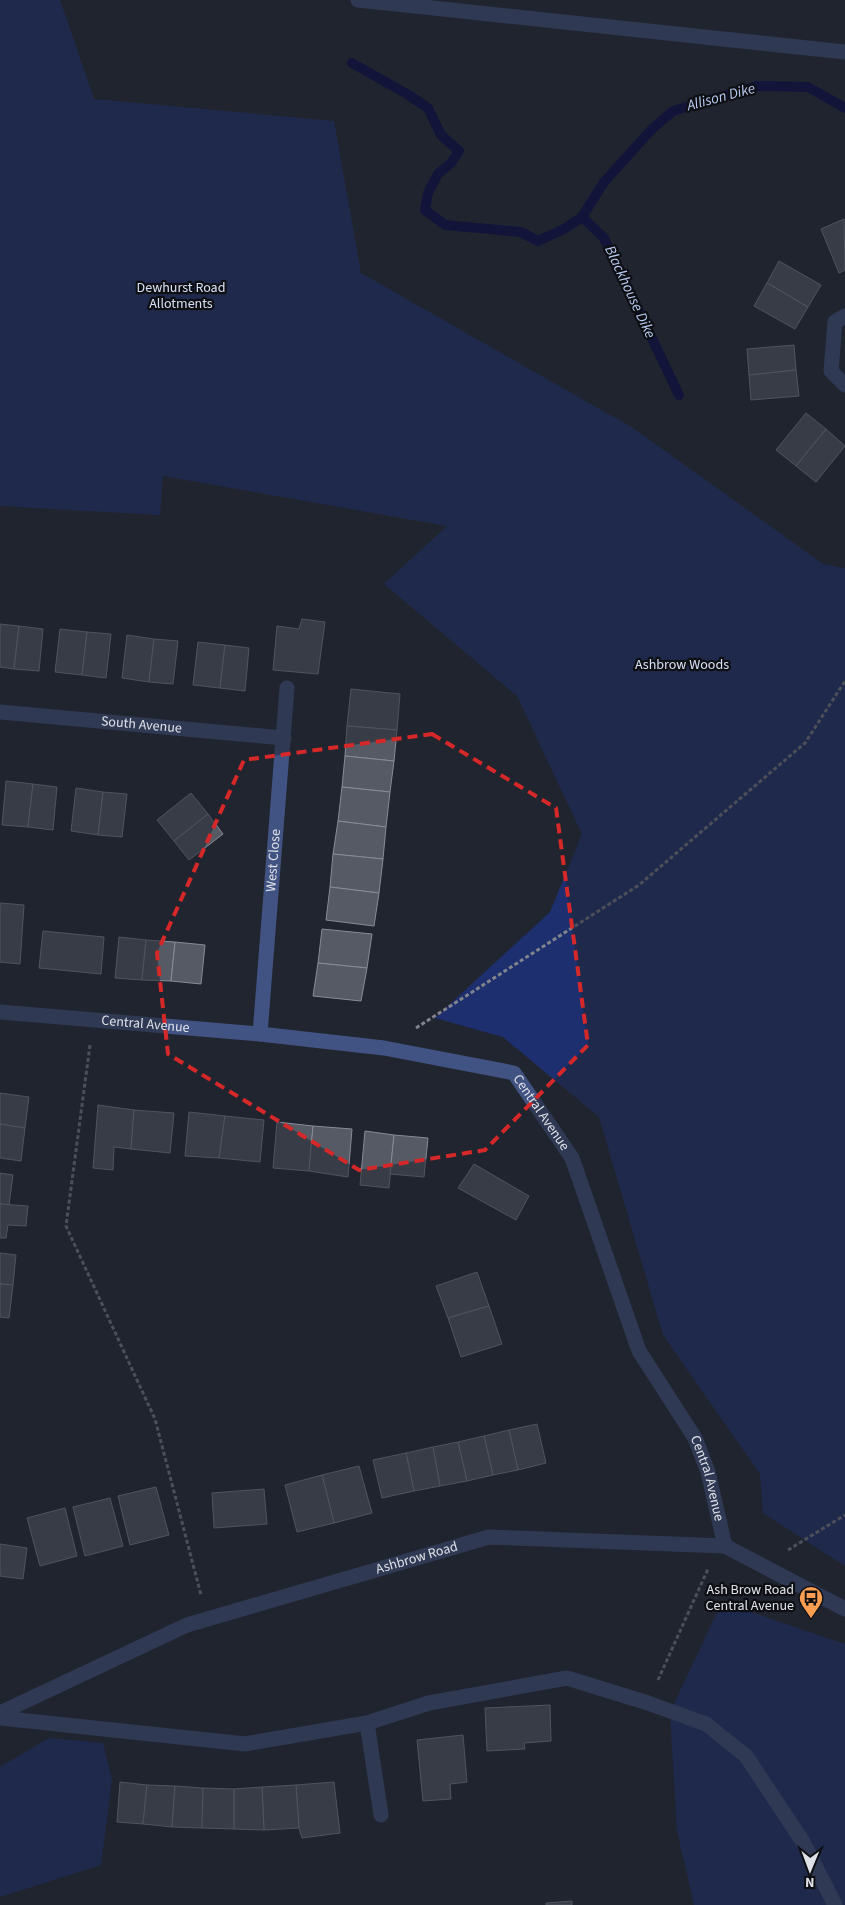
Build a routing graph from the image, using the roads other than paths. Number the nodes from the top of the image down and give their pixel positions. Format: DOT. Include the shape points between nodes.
graph roads {
  1 [pos="358,0"];
  2 [pos="500,7"];
  3 [pos="845,52"];
  4 [pos="845,316"];
  5 [pos="845,385"];
  6 [pos="287,688"];
  7 [pos="0,712"];
  8 [pos="284,738"];
  9 [pos="0,1012"];
  10 [pos="260,1034"];
  11 [pos="722,1546"];
  12 [pos="845,1609"];
  13 [pos="0,1714"];
  14 [pos="0,1718"];
  15 [pos="367,1723"];
  16 [pos="381,1815"];
  17 [pos="835,1905"];
  1 -- 2 [label="street"];
  2 -- 3 [label="street"];
  4 -- 5 [label="street" via="836,322 830,371"];
  6 -- 8 [label="street, West Close"];
  7 -- 8 [label="street, South Avenue"];
  8 -- 10 [label="street, West Close"];
  9 -- 10 [label="street, Central Avenue"];
  10 -- 11 [label="street, Central Avenue" via="384,1048 514,1073 572,1158 639,1351 695,1438 708,1472"];
  11 -- 12 [label="street, Ashbrow Road"];
  11 -- 13 [label="street, Ashbrow Road" via="489,1538 187,1624"];
  14 -- 15 [label="street" via="245,1744"];
  15 -- 16 [label="street"];
  15 -- 17 [label="street" via="429,1703 567,1678 706,1724 746,1756 802,1842"];
}
